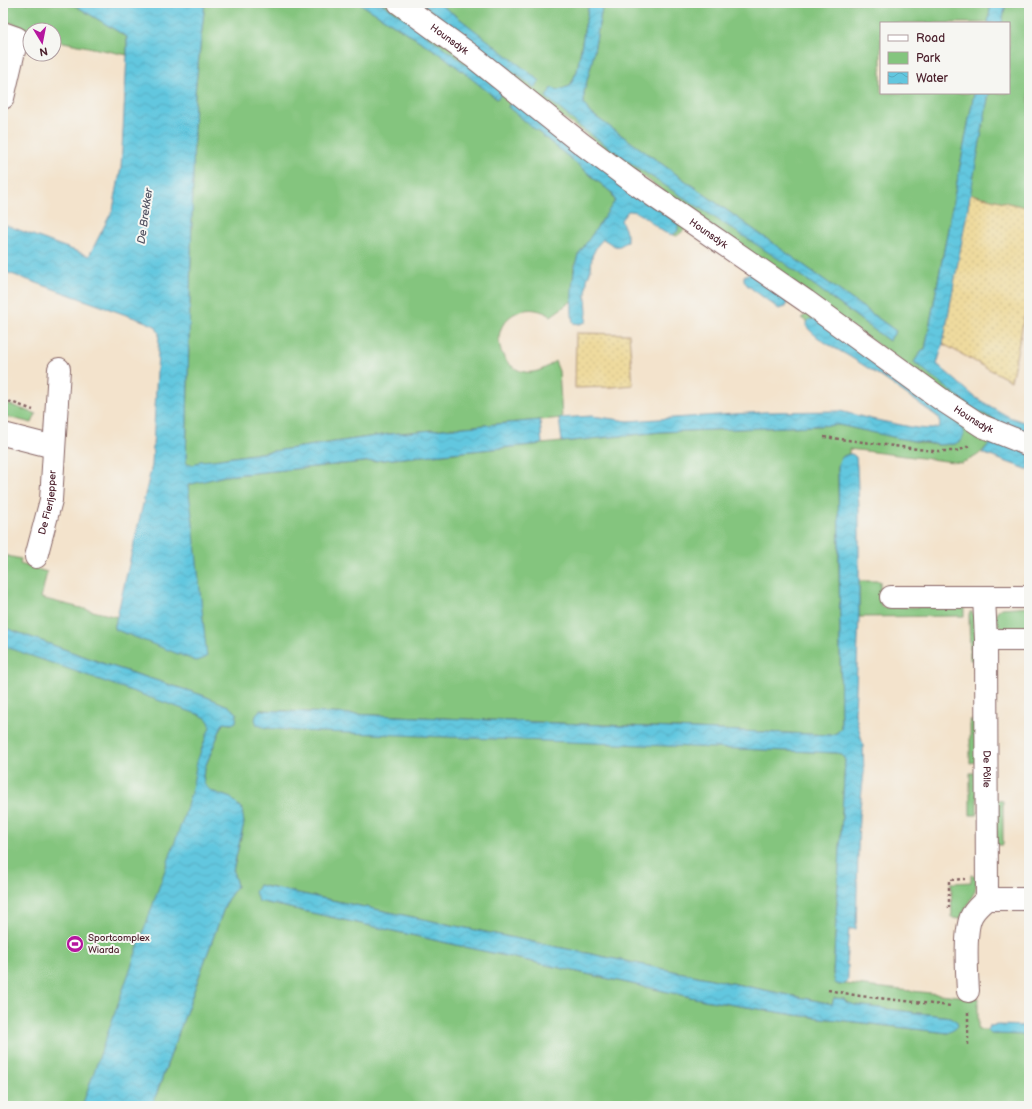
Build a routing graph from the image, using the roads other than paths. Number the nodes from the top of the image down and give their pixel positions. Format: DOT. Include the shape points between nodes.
graph roads {
  1 [pos="399,3"];
  2 [pos="3,33"];
  3 [pos="6,75"];
  4 [pos="3,98"];
  5 [pos="59,370"];
  6 [pos="3,434"];
  7 [pos="1029,445"];
  8 [pos="54,447"];
  9 [pos="36,557"];
  10 [pos="890,597"];
  11 [pos="984,597"];
  12 [pos="1025,597"];
  13 [pos="986,640"];
  14 [pos="1029,640"];
  15 [pos="987,899"];
  16 [pos="1029,899"];
  17 [pos="968,1000"];
  1 -- 7 [label="street, Hounsdyk" via="472,56 629,179 779,282 942,400 982,426"];
  2 -- 3 [label="street" via="17,38"];
  3 -- 4 [label="street"];
  5 -- 8 [label="street, De Fierljepper"];
  6 -- 8 [label="street"];
  8 -- 9 [label="street, De Fierljepper" via="51,500"];
  10 -- 11 [label="street"];
  11 -- 12 [label="street"];
  11 -- 13 [label="street, De Pôlle"];
  13 -- 14 [label="street"];
  13 -- 15 [label="street, De Pôlle"];
  15 -- 16 [label="street"];
  15 -- 17 [label="street" via="972,914 969,923"];
}
